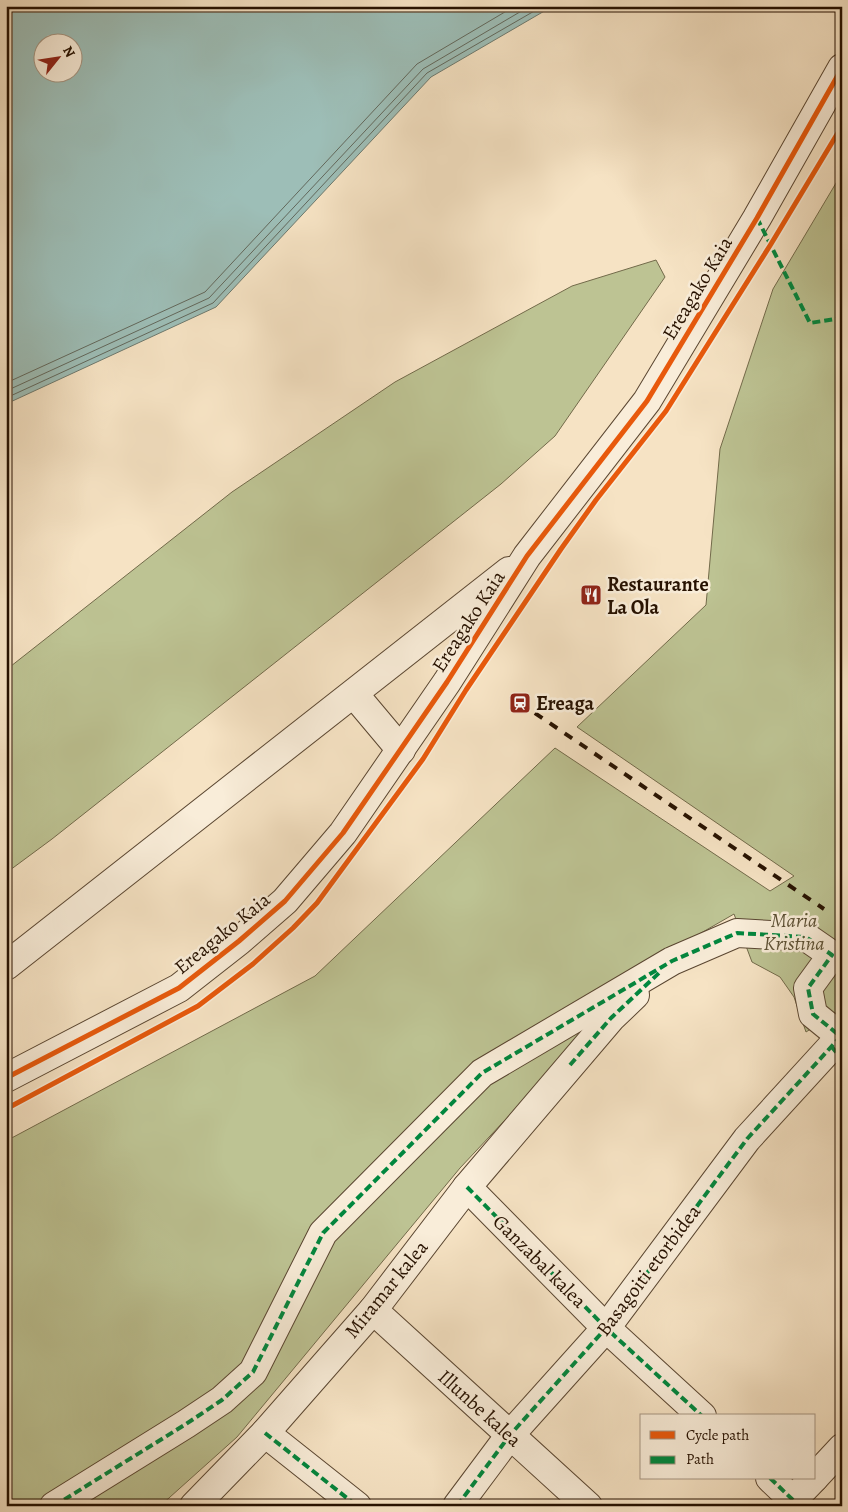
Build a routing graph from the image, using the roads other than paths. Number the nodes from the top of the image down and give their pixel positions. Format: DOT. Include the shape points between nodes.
graph roads {
  1 [pos="842,68"];
  2 [pos="527,556"];
  3 [pos="354,694"];
  4 [pos="401,750"];
  5 [pos="672,961"];
  6 [pos="6,966"];
  7 [pos="839,1044"];
  8 [pos="6,1078"];
  9 [pos="467,1187"];
  10 [pos="373,1310"];
  11 [pos="606,1328"];
  12 [pos="700,1414"];
  13 [pos="265,1433"];
  14 [pos="510,1435"];
  15 [pos="842,1448"];
  16 [pos="816,1476"];
  17 [pos="772,1480"];
  18 [pos="812,1480"];
  19 [pos="790,1503"];
  20 [pos="54,1506"];
  21 [pos="194,1506"];
  22 [pos="357,1506"];
  23 [pos="457,1506"];
  24 [pos="588,1506"];
  1 -- 2 [label="street, Ereagako Kaia" via="647,401"];
  2 -- 3 [label="street, Ereagako Kaia"];
  2 -- 4 [label="street, Ereagako Kaia"];
  3 -- 4 [label="street"];
  3 -- 6 [label="street, Ereagako Kaia"];
  4 -- 8 [label="street, Ereagako Kaia" via="343,833 285,902 239,941 179,988"];
  5 -- 7 [label="street" via="737,933 806,937 832,954 808,988 813,1014"];
  5 -- 9 [label="street, Miramar kalea" via="611,1018"];
  5 -- 20 [label="street" via="482,1073 322,1233 253,1372 215,1405"];
  7 -- 11 [label="street, Basagoiti etorbidea" via="747,1139"];
  9 -- 10 [label="street, Miramar kalea"];
  9 -- 11 [label="street, Ganzabal kalea"];
  10 -- 13 [label="street, Miramar kalea"];
  10 -- 14 [label="street, Illunbe kalea"];
  11 -- 12 [label="street, Ganzabal kalea"];
  11 -- 14 [label="street, Basagoiti etorbidea"];
  13 -- 21 [label="street, Miramar kalea"];
  13 -- 22 [label="street"];
  14 -- 23 [label="street, Basagoiti etorbidea"];
  14 -- 24 [label="street, Illunbe kalea"];
  15 -- 16 [label="street"];
  17 -- 19 [label="street"];
  18 -- 19 [label="street"];
}
